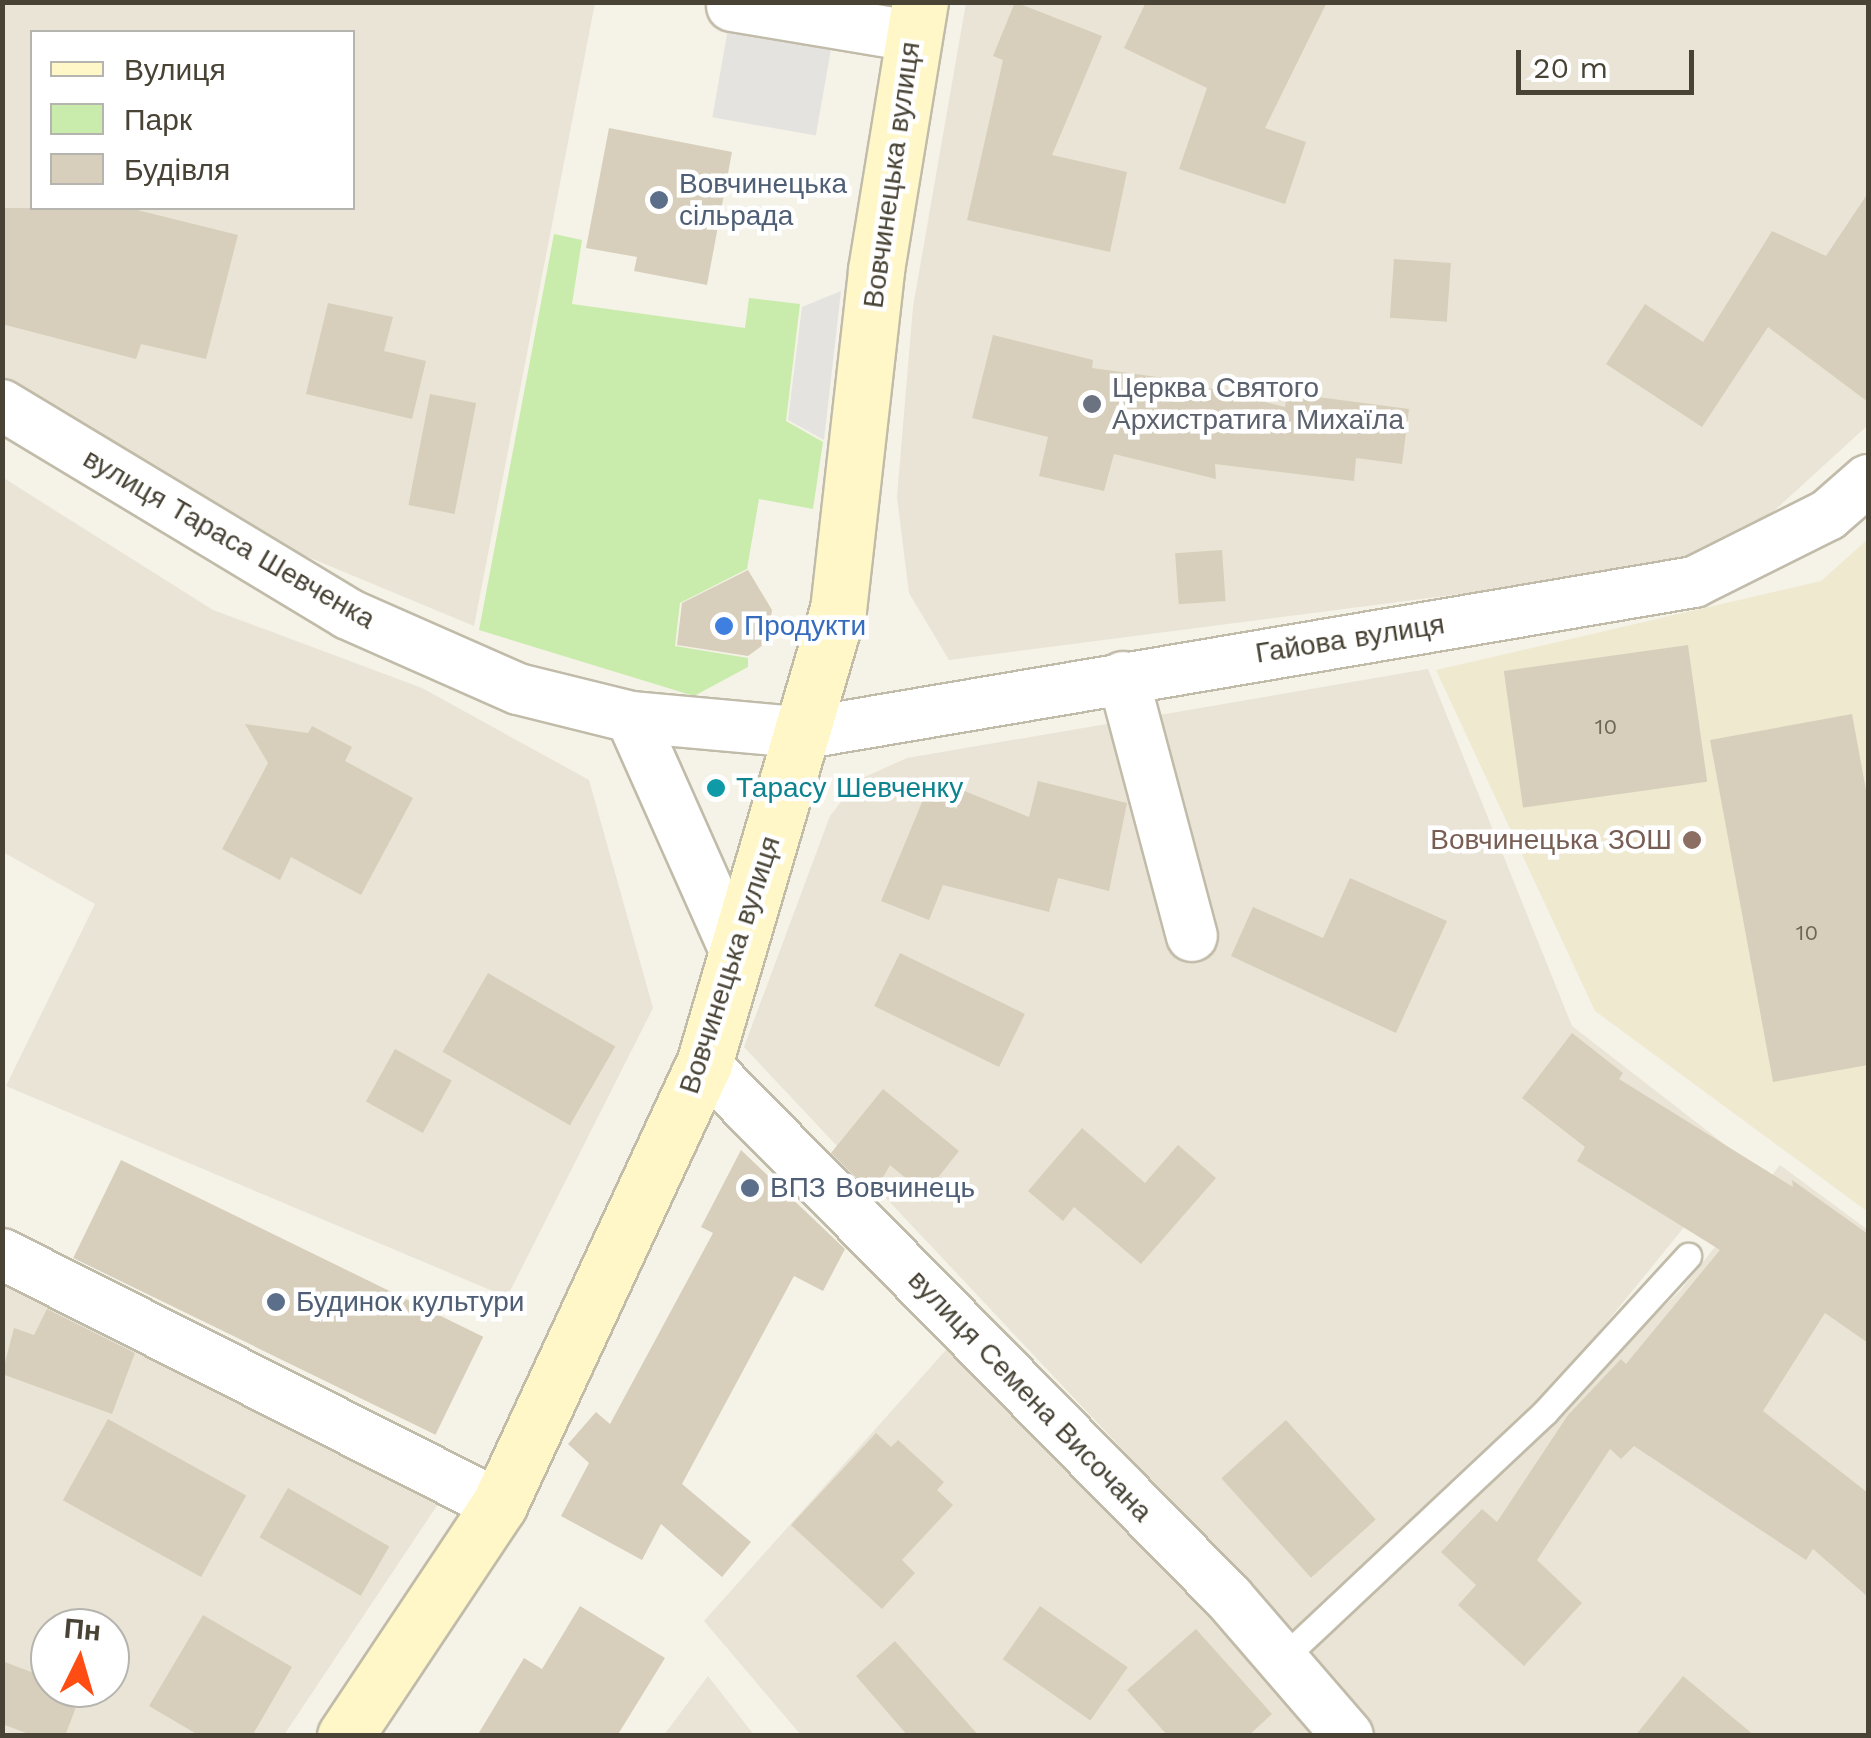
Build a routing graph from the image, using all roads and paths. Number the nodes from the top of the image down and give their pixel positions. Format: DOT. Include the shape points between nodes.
graph roads {
  1 [pos="732,6"];
  2 [pos="916,19"];
  3 [pos="2,405"];
  4 [pos="1868,480"];
  5 [pos="1124,677"];
  6 [pos="631,717"];
  7 [pos="806,733"];
  8 [pos="1192,936"];
  9 [pos="734,948"];
  10 [pos="704,1064"];
  11 [pos="2,1254"];
  12 [pos="1688,1256"];
  13 [pos="498,1504"];
  14 [pos="1282,1659"];
  15 [pos="346,1736"];
  16 [pos="1348,1736"];
  1 -- 2 [label="street"];
  2 -- 7 [label="street, Вовчинецька вулиця" via="876,270 838,610"];
  3 -- 6 [label="street, вулиця Тараса Шевченка" via="348,614 518,689"];
  4 -- 5 [label="street, Гайова вулиця" via="1828,515 1694,582"];
  5 -- 7 [label="street, Гайова вулиця"];
  5 -- 8 [label="street"];
  6 -- 7 [label="street, вулиця Тараса Шевченка"];
  6 -- 9 [label="street"];
  7 -- 9 [label="street, Вовчинецька вулиця"];
  9 -- 10 [label="street, Вовчинецька вулиця"];
  10 -- 13 [label="street, Вовчинецька вулиця"];
  10 -- 14 [label="street, вулиця Семена Височана"];
  11 -- 13 [label="street"];
  12 -- 14 [label="lane" via="1545,1412"];
  13 -- 15 [label="street, Вовчинецька вулиця"];
  14 -- 16 [label="street, вулиця Семена Височана"];
}
